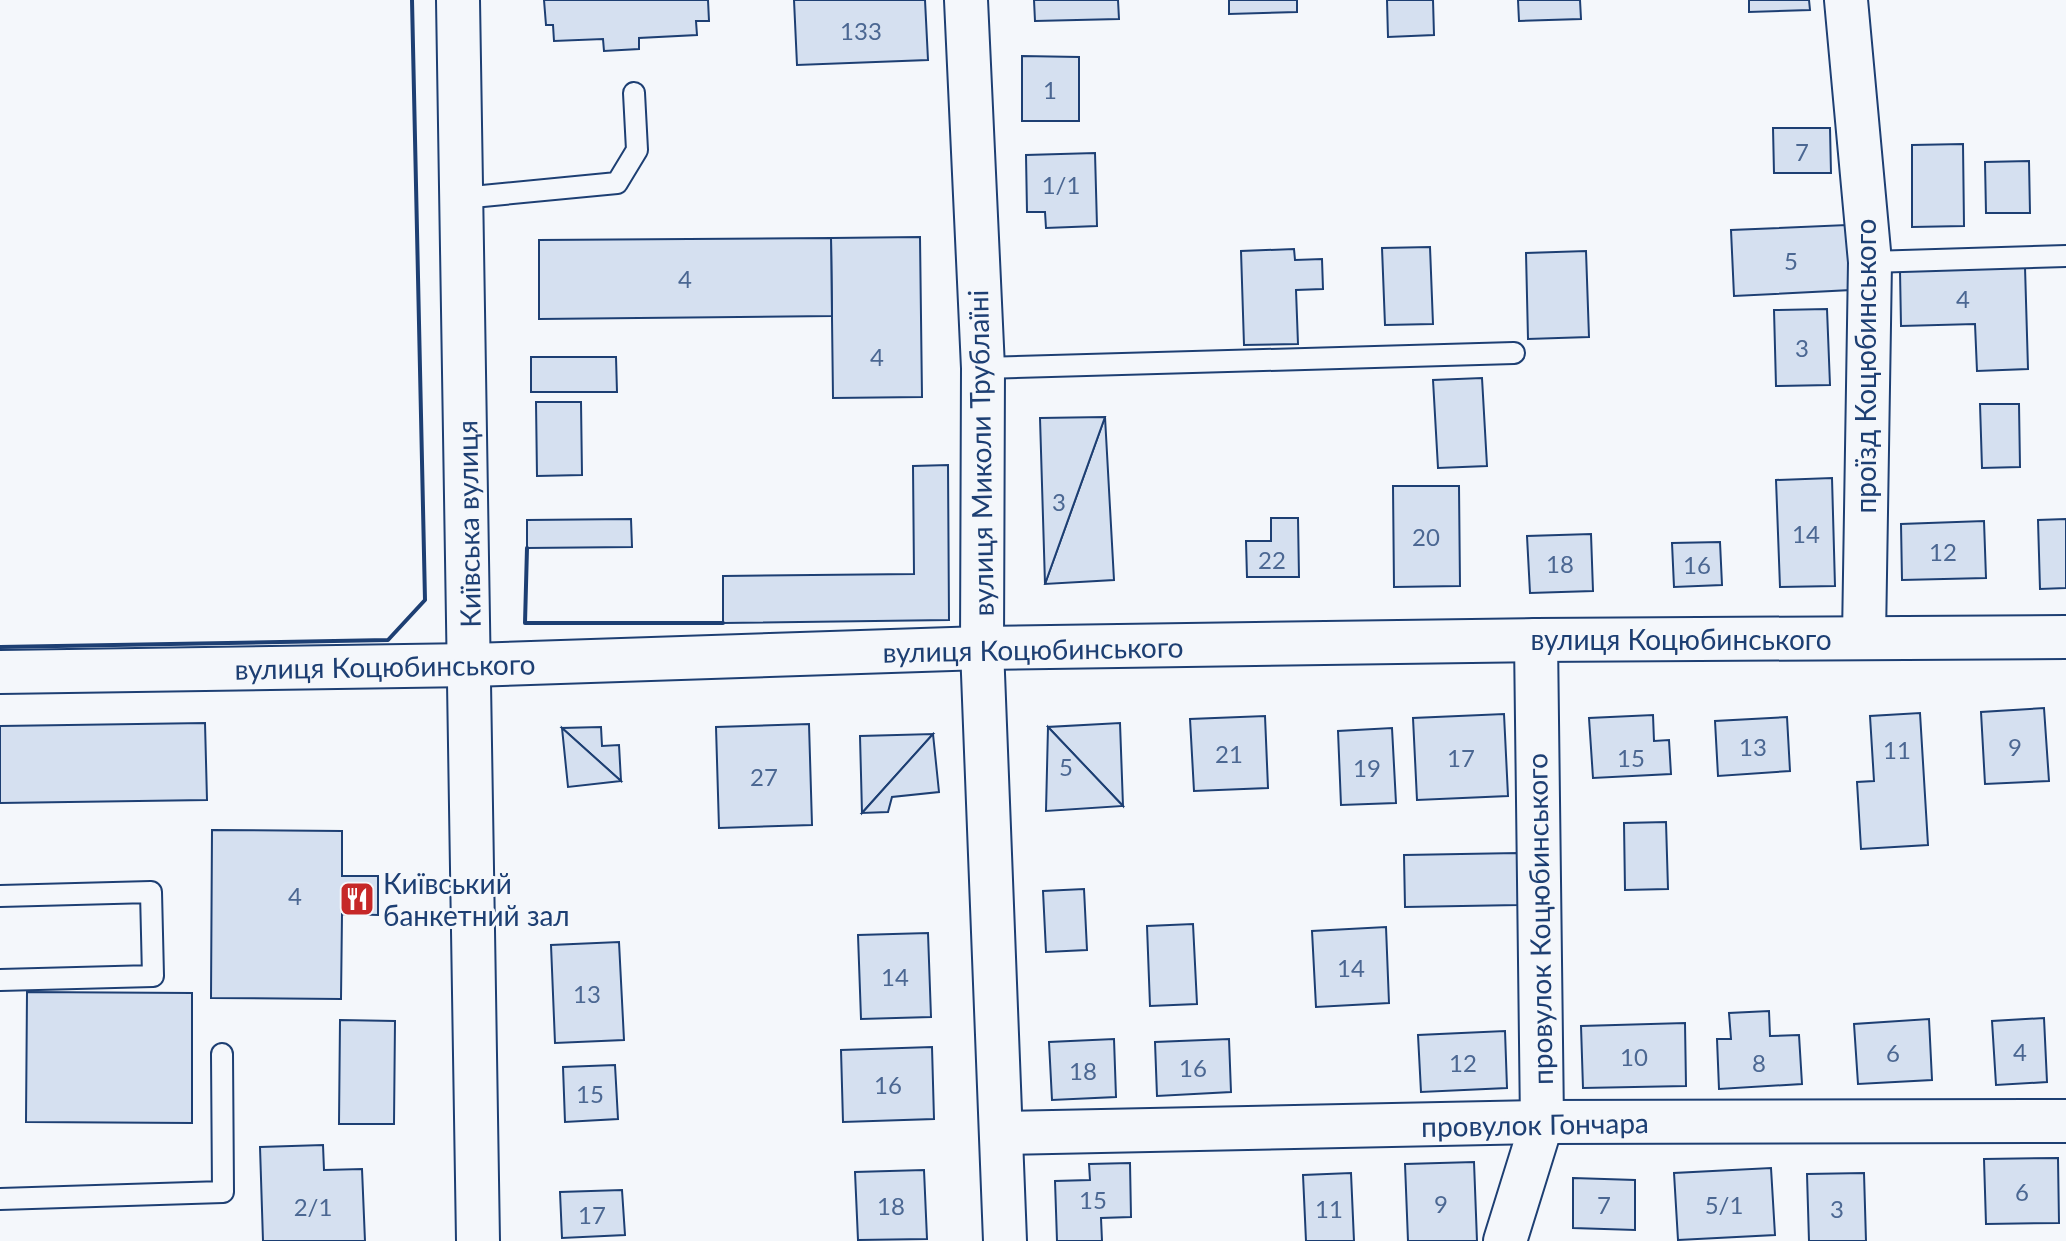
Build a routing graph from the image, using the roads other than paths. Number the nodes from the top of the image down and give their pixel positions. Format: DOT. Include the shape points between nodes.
graph roads {
  1 [pos="458,0"];
  2 [pos="966,0"];
  3 [pos="1846,0"];
  4 [pos="634,93"];
  5 [pos="462,198"];
  6 [pos="2066,256"];
  7 [pos="1870,262"];
  8 [pos="1514,353"];
  9 [pos="983,368"];
  10 [pos="1864,637"];
  11 [pos="2066,637"];
  12 [pos="1536,640"];
  13 [pos="982,648"];
  14 [pos="471,665"];
  15 [pos="0,672"];
  16 [pos="0,896"];
  17 [pos="0,980"];
  18 [pos="222,1054"];
  19 [pos="2066,1121"];
  20 [pos="1542,1122"];
  21 [pos="1003,1133"];
  22 [pos="0,1199"];
  23 [pos="478,1241"];
  24 [pos="1005,1241"];
  25 [pos="1505,1241"];
  1 -- 5 [label="street, Київська вулиця"];
  2 -- 9 [label="street, вулиця Миколи Трублаїні"];
  3 -- 7 [label="street, проїзд Коцюбинського"];
  4 -- 5 [label="lane" via="637,150 617,183"];
  5 -- 14 [label="street, Київська вулиця"];
  6 -- 7 [label="lane"];
  7 -- 10 [label="street, проїзд Коцюбинського"];
  8 -- 9 [label="lane"];
  9 -- 13 [label="street, вулиця Миколи Трублаїні"];
  10 -- 11 [label="street, вулиця Коцюбинського"];
  10 -- 12 [label="street, вулиця Коцюбинського"];
  12 -- 13 [label="street, вулиця Коцюбинського"];
  12 -- 20 [label="street, провулок Коцюбинського"];
  13 -- 14 [label="street, вулиця Коцюбинського"];
  13 -- 21 [label="street, вулиця Миколи Трублаїні"];
  14 -- 15 [label="street, вулиця Коцюбинського"];
  14 -- 23 [label="street, Київська вулиця"];
  16 -- 17 [label="lane" via="151,892 153,976"];
  18 -- 22 [label="lane" via="223,1192"];
  19 -- 20 [label="street, провулок Гончара"];
  20 -- 21 [label="street, провулок Гончара"];
  20 -- 25 [label="street, провулок Коцюбинського"];
  21 -- 24 [label="street, вулиця Миколи Трублаїні"];
}
